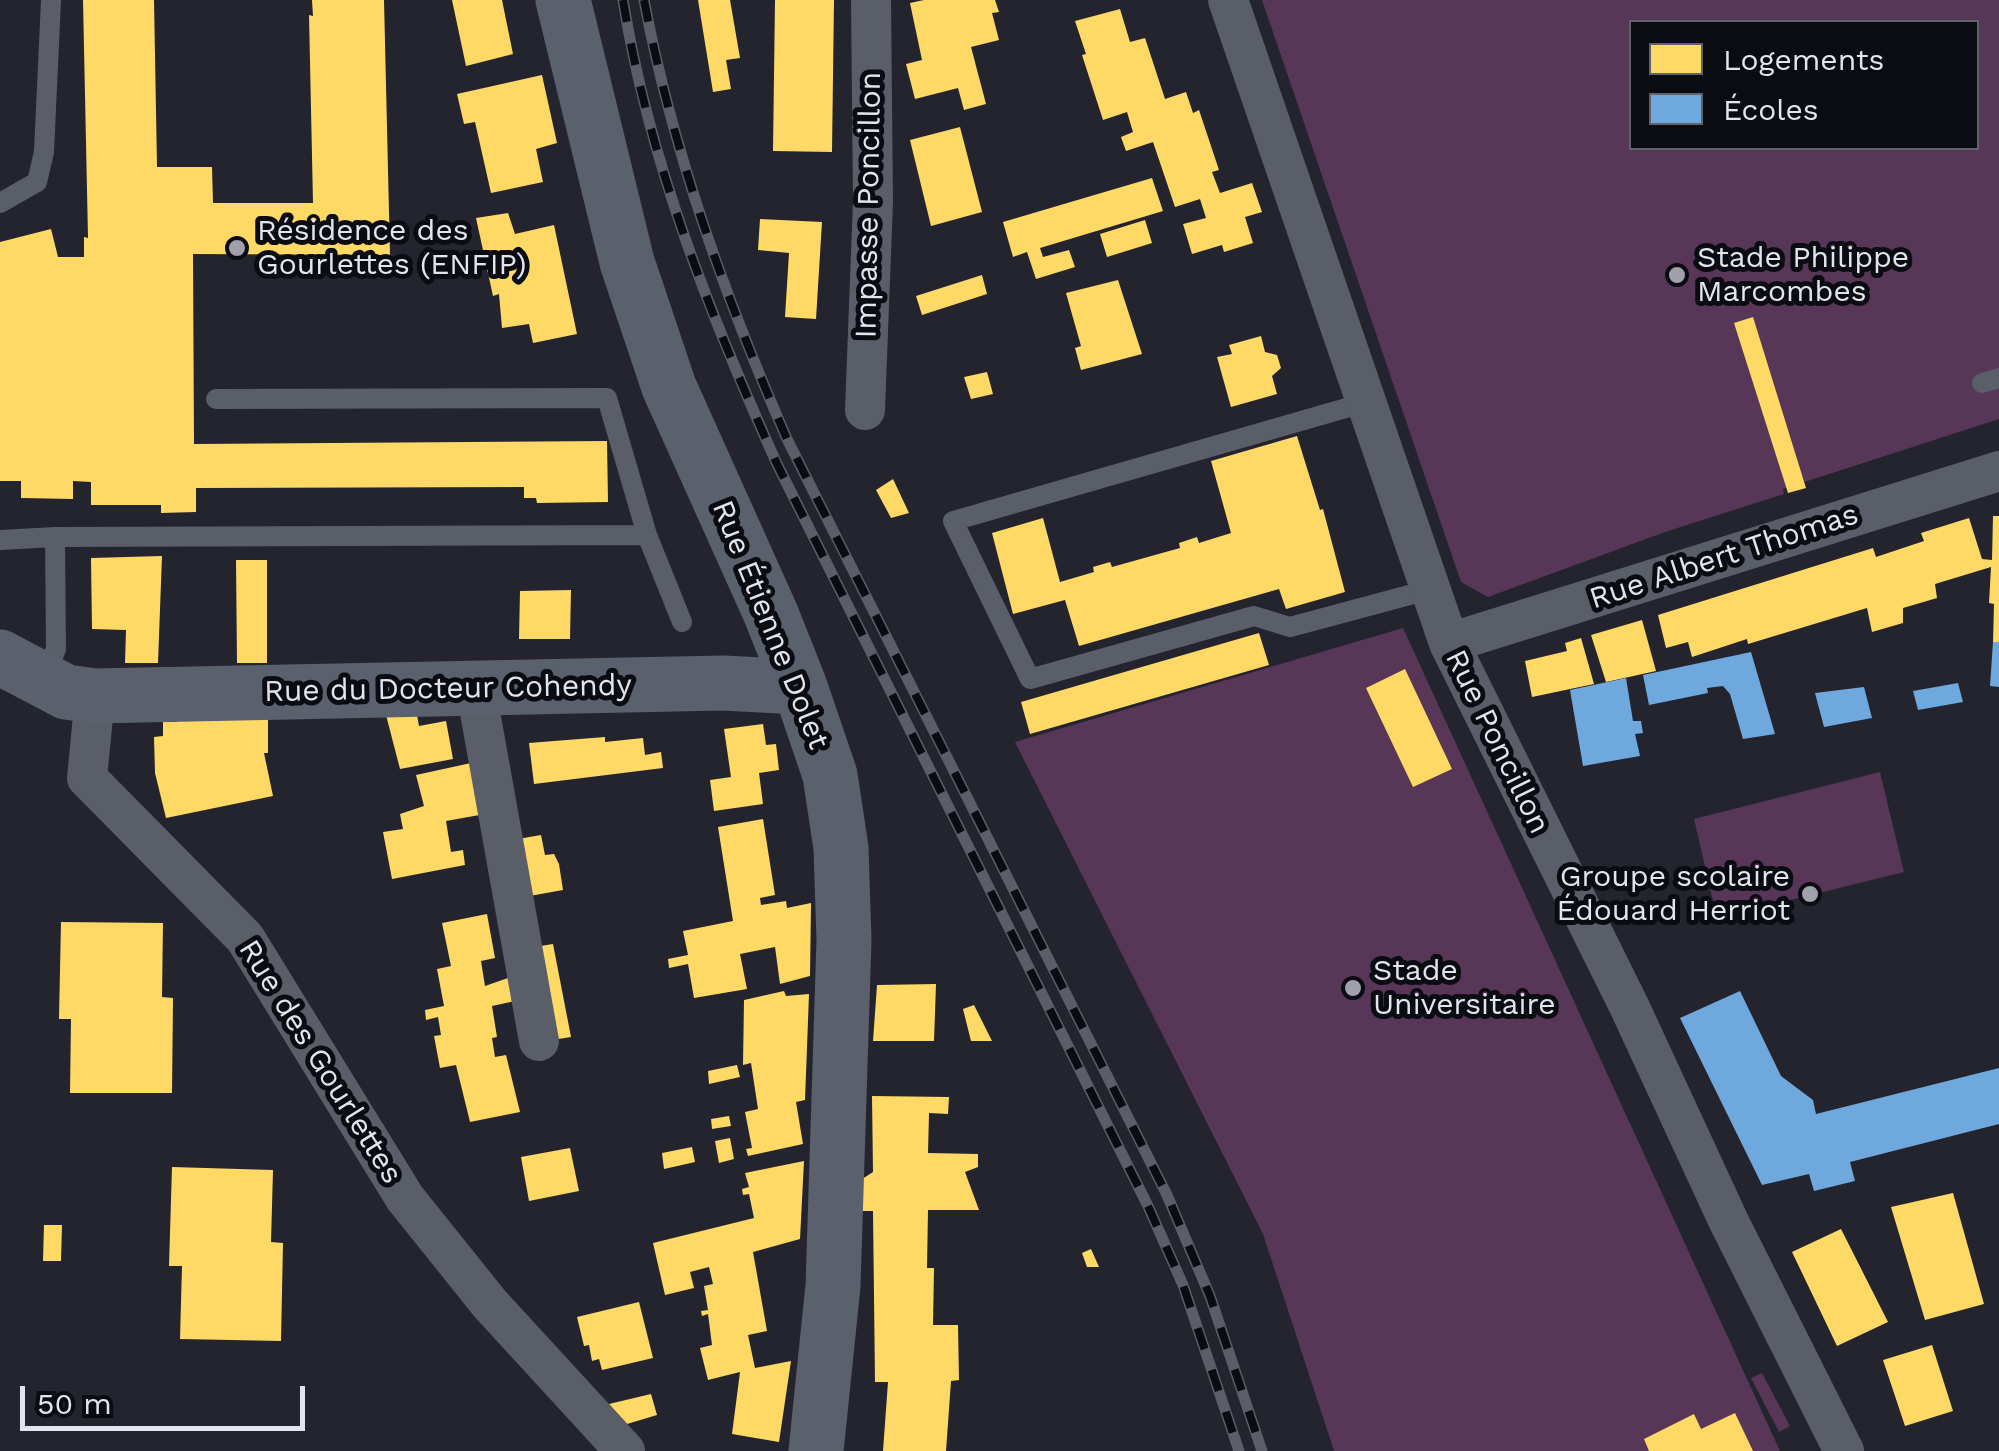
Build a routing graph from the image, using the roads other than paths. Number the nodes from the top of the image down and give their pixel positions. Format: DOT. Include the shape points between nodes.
graph roads {
  1 [pos="51,0"];
  2 [pos="563,0"];
  3 [pos="871,0"];
  4 [pos="1228,0"];
  5 [pos="0,202"];
  6 [pos="216,399"];
  7 [pos="1367,402"];
  8 [pos="865,410"];
  9 [pos="1999,471"];
  10 [pos="647,534"];
  11 [pos="54,537"];
  12 [pos="0,540"];
  13 [pos="1428,590"];
  14 [pos="682,622"];
  15 [pos="1448,644"];
  16 [pos="46,678"];
  17 [pos="800,686"];
  18 [pos="476,690"];
  19 [pos="539,1041"];
  20 [pos="625,1451"];
  21 [pos="816,1451"];
  22 [pos="1844,1451"];
  1 -- 5 [label="lane" via="41,167 37,182"];
  2 -- 17 [label="main road, Rue Étienne Dolet" via="627,262 669,387"];
  3 -- 8 [label="street, Impasse Poncillon"];
  4 -- 7 [label="street, Rue Poncillon"];
  6 -- 10 [label="lane" via="608,398"];
  7 -- 13 [label="street, Rue Poncillon"];
  7 -- 13 [label="lane" via="952,521 1030,678 1254,616 1290,627"];
  9 -- 15 [label="street, Rue Albert Thomas"];
  10 -- 11 [label="lane"];
  10 -- 14 [label="lane"];
  11 -- 12 [label="lane"];
  11 -- 16 [label="lane" via="56,650"];
  13 -- 15 [label="street, Rue Poncillon"];
  15 -- 22 [label="street, Rue Poncillon"];
  16 -- 18 [label="main road, Rue du Docteur Cohendy"];
  16 -- 20 [label="street, Rue des Gourlettes" via="87,778 245,938 405,1198 490,1304"];
  17 -- 18 [label="main road, Rue du Docteur Cohendy"];
  17 -- 21 [label="main road, Rue Étienne Dolet" via="830,775 844,940 833,1286"];
  18 -- 19 [label="street"];
}
